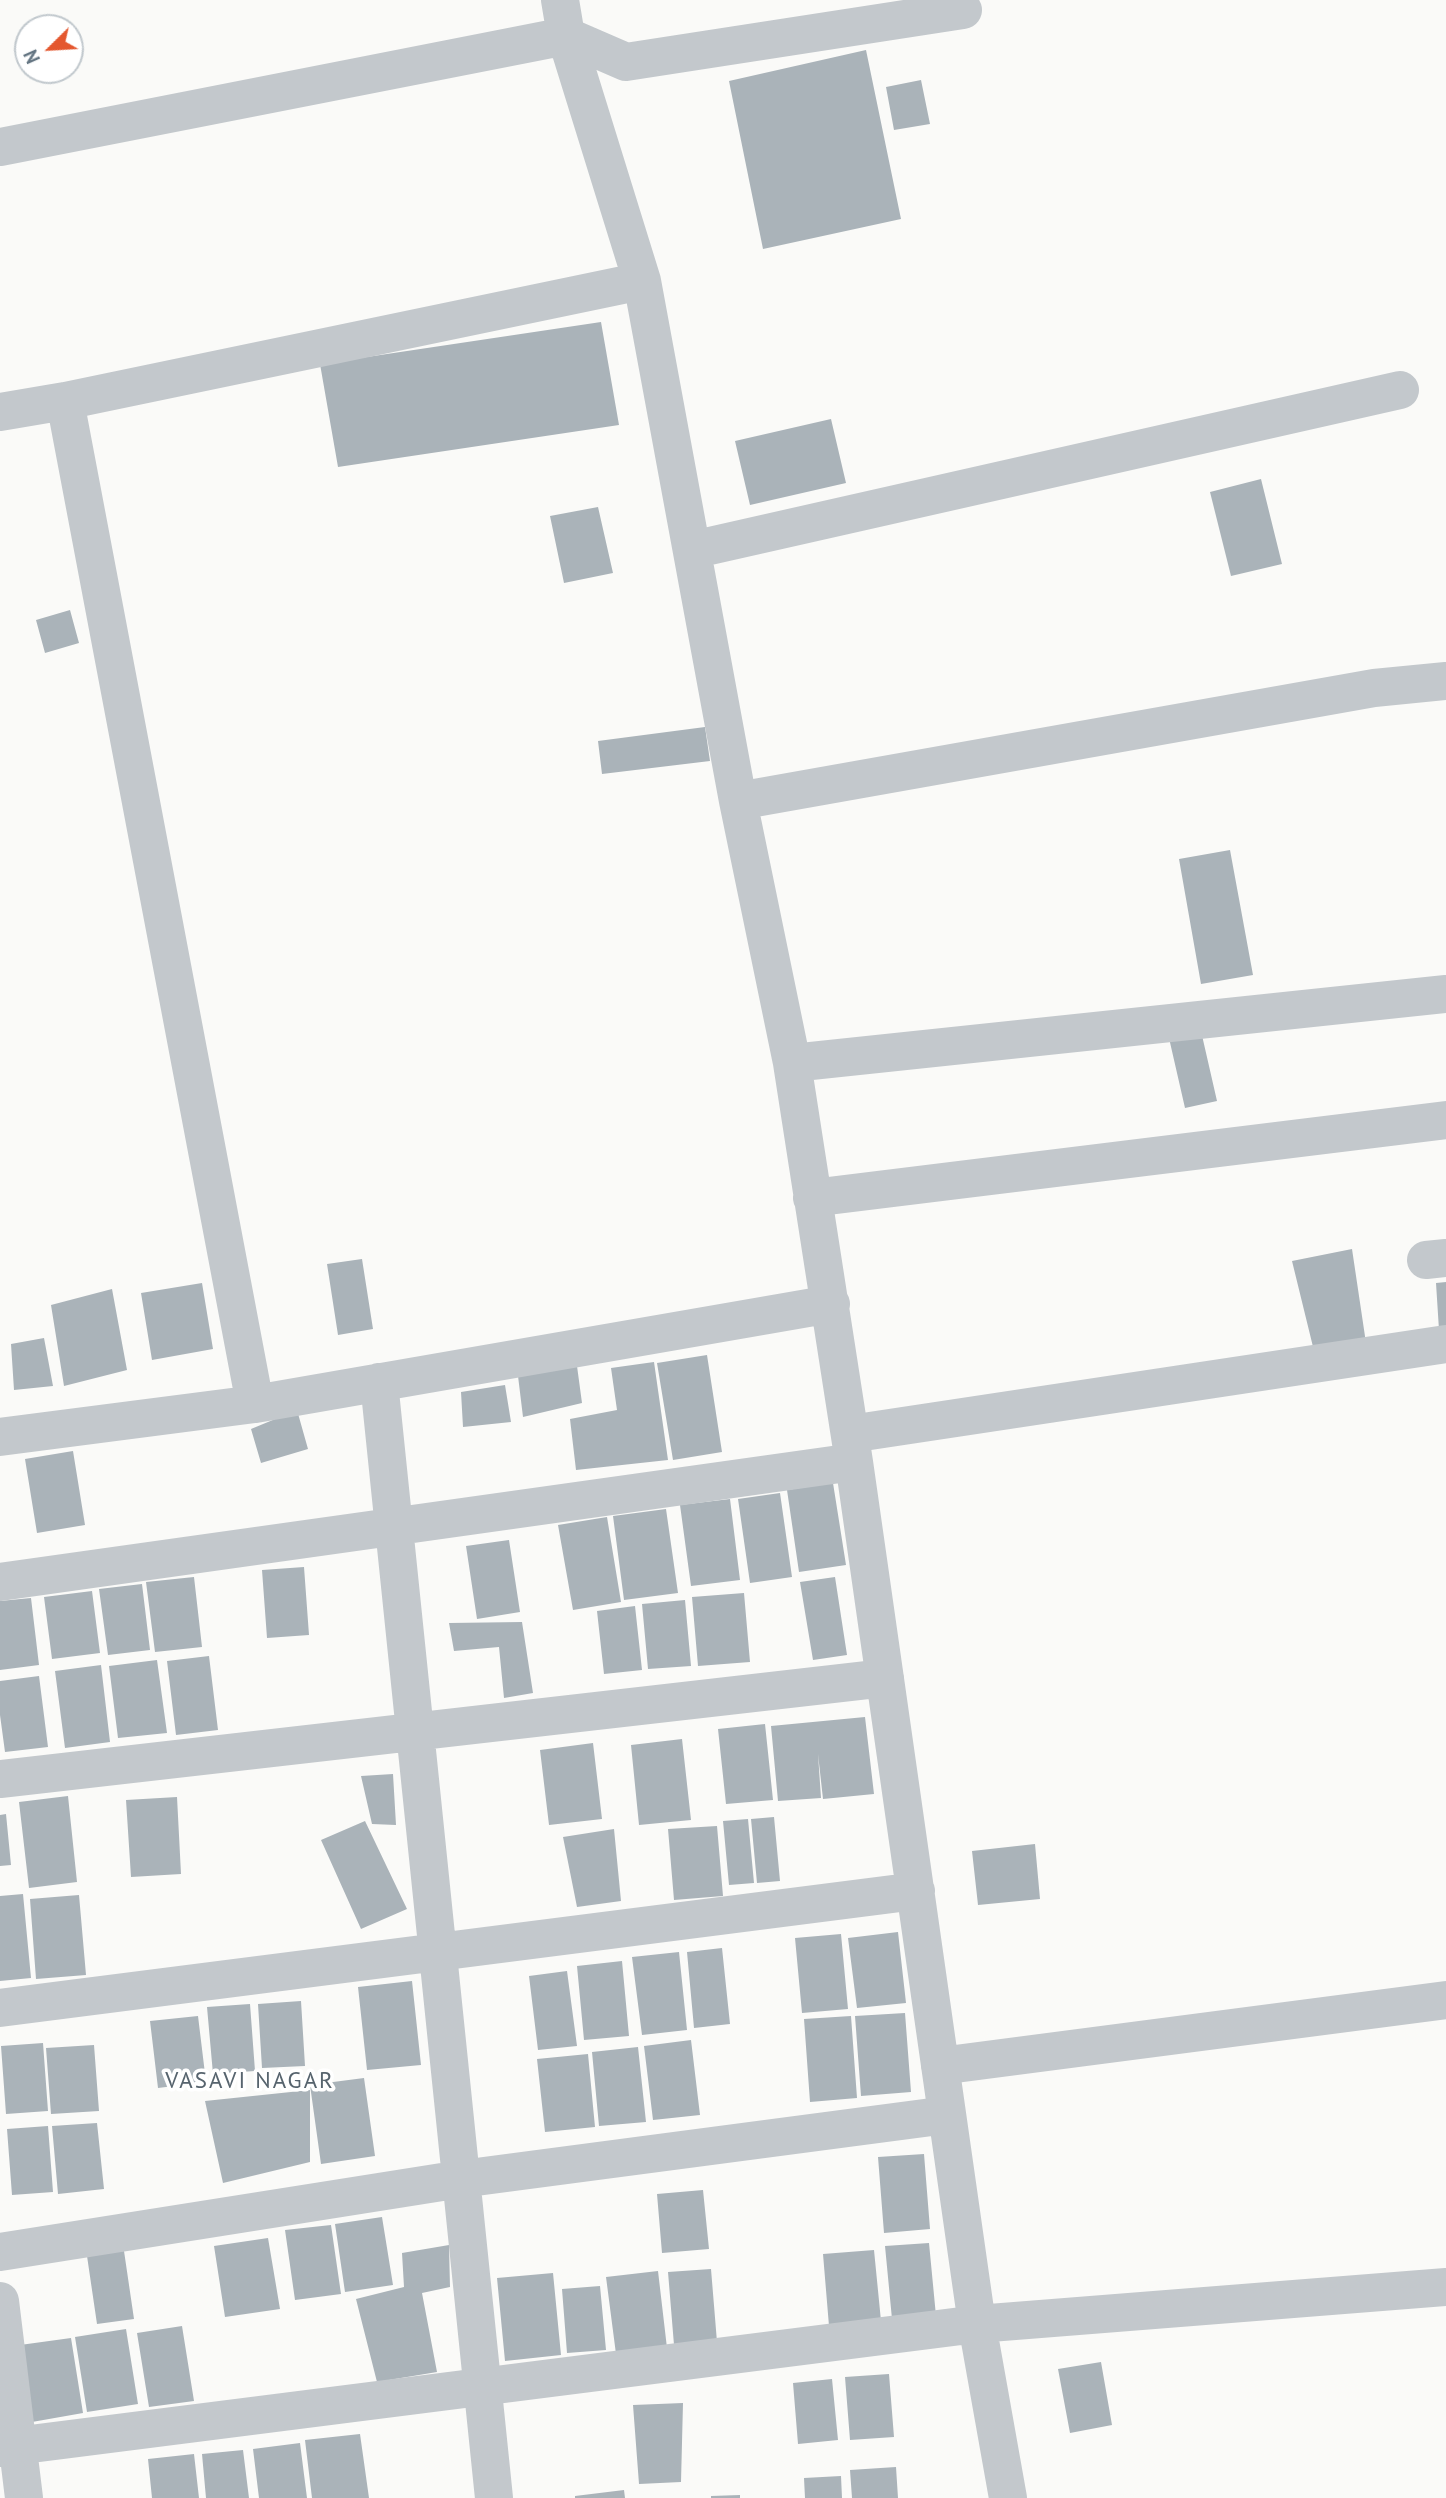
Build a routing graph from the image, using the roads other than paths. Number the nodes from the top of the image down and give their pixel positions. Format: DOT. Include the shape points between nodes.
graph roads {
  1 [pos="963,10"];
  2 [pos="563,18"];
  3 [pos="0,147"];
  4 [pos="642,281"];
  5 [pos="1400,390"];
  6 [pos="65,401"];
  7 [pos="0,412"];
  8 [pos="692,550"];
  9 [pos="1446,681"];
  10 [pos="738,801"];
  11 [pos="1446,994"];
  12 [pos="792,1063"];
  13 [pos="1446,1120"];
  14 [pos="811,1198"];
  15 [pos="831,1304"];
  16 [pos="1446,1344"];
  17 [pos="379,1382"];
  18 [pos="255,1404"];
  19 [pos="0,1437"];
  20 [pos="852,1448"];
  21 [pos="394,1527"];
  22 [pos="0,1582"];
  23 [pos="885,1678"];
  24 [pos="415,1732"];
  25 [pos="0,1779"];
  26 [pos="916,1891"];
  27 [pos="437,1952"];
  28 [pos="1446,2000"];
  29 [pos="0,2008"];
  30 [pos="940,2066"];
  31 [pos="947,2115"];
  32 [pos="461,2179"];
  33 [pos="0,2252"];
  34 [pos="1446,2287"];
  35 [pos="0,2301"];
  36 [pos="977,2324"];
  37 [pos="482,2387"];
  38 [pos="9,2446"];
  39 [pos="24,2498"];
  40 [pos="494,2498"];
  41 [pos="1007,2498"];
  1 -- 2 [label="street" via="626,62"];
  2 -- 3 [label="street"];
  2 -- 4 [label="street"];
  4 -- 6 [label="street"];
  4 -- 8 [label="street"];
  5 -- 8 [label="street"];
  6 -- 7 [label="street"];
  6 -- 18 [label="street"];
  8 -- 10 [label="street"];
  9 -- 10 [label="street" via="1374,688"];
  10 -- 12 [label="street"];
  11 -- 12 [label="street"];
  12 -- 14 [label="street"];
  13 -- 14 [label="street"];
  14 -- 15 [label="street"];
  15 -- 17 [label="street"];
  15 -- 20 [label="street"];
  16 -- 20 [label="street"];
  17 -- 18 [label="street"];
  17 -- 21 [label="street"];
  18 -- 19 [label="street"];
  20 -- 21 [label="street"];
  20 -- 23 [label="street"];
  21 -- 22 [label="street"];
  21 -- 24 [label="street"];
  23 -- 24 [label="street"];
  23 -- 26 [label="street"];
  24 -- 25 [label="street"];
  24 -- 27 [label="street"];
  26 -- 27 [label="street"];
  26 -- 30 [label="street"];
  27 -- 29 [label="street"];
  27 -- 32 [label="street"];
  28 -- 30 [label="street"];
  30 -- 31 [label="street"];
  31 -- 32 [label="street"];
  31 -- 36 [label="street"];
  32 -- 33 [label="street"];
  32 -- 37 [label="street"];
  34 -- 36 [label="street"];
  35 -- 38 [label="street"];
  36 -- 37 [label="street"];
  36 -- 41 [label="street"];
  37 -- 38 [label="street"];
  37 -- 40 [label="street"];
  38 -- 39 [label="street"];
}
